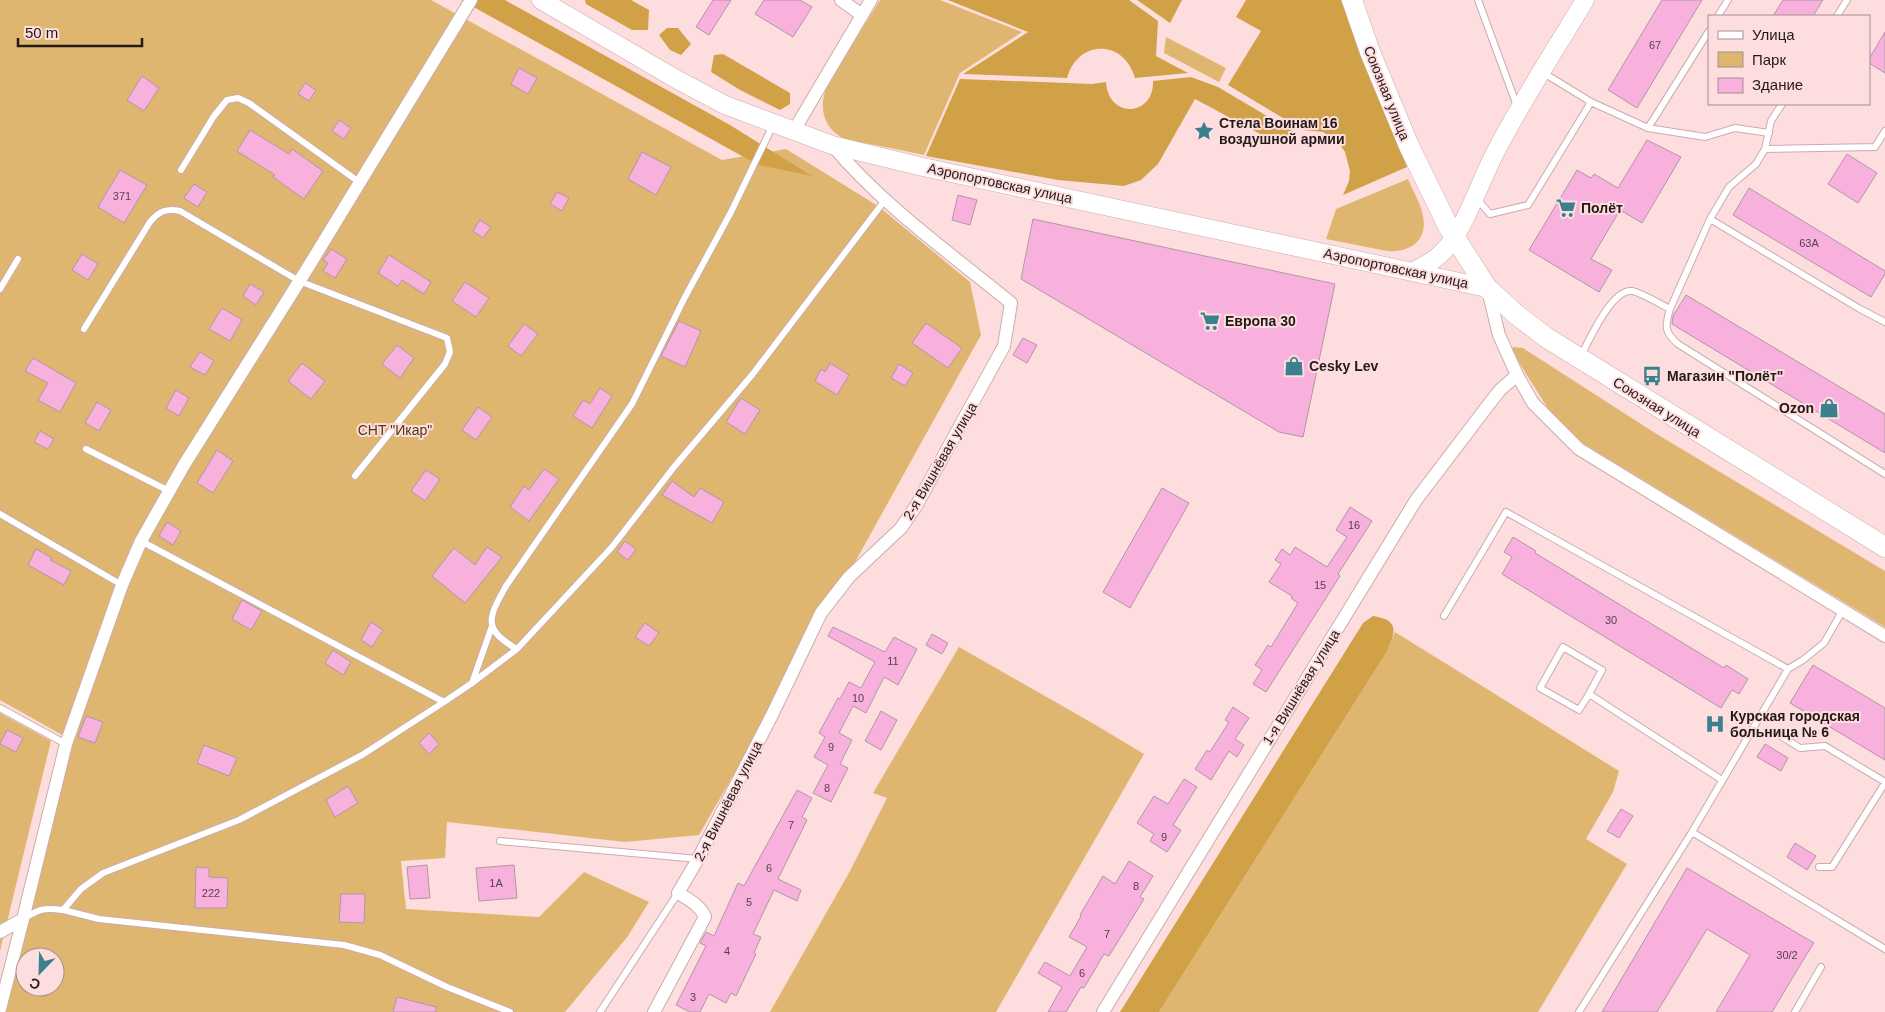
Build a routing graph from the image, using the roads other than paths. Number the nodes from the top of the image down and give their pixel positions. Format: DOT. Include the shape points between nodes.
graph roads {
  1 [pos="471,0"];
  2 [pos="541,0"];
  3 [pos="841,0"];
  4 [pos="871,0"];
  5 [pos="1352,0"];
  6 [pos="1478,0"];
  7 [pos="1585,0"];
  8 [pos="1728,0"];
  9 [pos="1847,0"];
  10 [pos="862,15"];
  11 [pos="1719,15"];
  12 [pos="1838,15"];
  13 [pos="1708,33"];
  14 [pos="1542,72"];
  15 [pos="1590,102"];
  16 [pos="1781,105"];
  17 [pos="1518,109"];
  18 [pos="774,124"];
  19 [pos="1648,128"];
  20 [pos="1885,131"];
  21 [pos="793,132"];
  22 [pos="1769,133"];
  23 [pos="832,145"];
  24 [pos="1765,149"];
  25 [pos="181,170"];
  26 [pos="359,182"];
  27 [pos="1474,196"];
  28 [pos="885,200"];
  29 [pos="1710,219"];
  30 [pos="1455,237"];
  31 [pos="18,259"];
  32 [pos="1412,272"];
  33 [pos="299,282"];
  34 [pos="1488,288"];
  35 [pos="0,289"];
  36 [pos="1670,309"];
  37 [pos="1885,322"];
  38 [pos="84,330"];
  39 [pos="1579,358"];
  40 [pos="1517,375"];
  41 [pos="86,449"];
  42 [pos="1885,474"];
  43 [pos="355,476"];
  44 [pos="169,491"];
  45 [pos="0,514"];
  46 [pos="141,541"];
  47 [pos="1885,547"];
  48 [pos="122,585"];
  49 [pos="1843,610"];
  50 [pos="1444,616"];
  51 [pos="492,626"];
  52 [pos="1885,636"];
  53 [pos="517,649"];
  54 [pos="1788,669"];
  55 [pos="472,683"];
  56 [pos="1589,694"];
  57 [pos="444,702"];
  58 [pos="0,708"];
  59 [pos="1778,734"];
  60 [pos="66,744"];
  61 [pos="1722,780"];
  62 [pos="1885,782"];
  63 [pos="1692,832"];
  64 [pos="500,841"];
  65 [pos="698,859"];
  66 [pos="1819,867"];
  67 [pos="678,893"];
  68 [pos="63,910"];
  69 [pos="23,919"];
  70 [pos="0,932"];
  71 [pos="1885,949"];
  72 [pos="1821,967"];
  73 [pos="0,1009"];
  74 [pos="510,1012"];
  75 [pos="600,1012"];
  76 [pos="654,1012"];
  77 [pos="1103,1012"];
  78 [pos="1579,1012"];
  79 [pos="1795,1012"];
  1 -- 26 [label="street"];
  2 -- 18 [label="street, Аэропортовская улица" via="717,100"];
  3 -- 10 [label="street"];
  4 -- 10 [label="street"];
  5 -- 30 [label="main road, Союзная улица" via="1409,146"];
  6 -- 17 [label="lane"];
  7 -- 14 [label="street"];
  8 -- 11 [label="lane"];
  9 -- 12 [label="lane"];
  10 -- 21 [label="street"];
  13 -- 19 [label="lane"];
  14 -- 15 [label="lane"];
  14 -- 17 [label="street"];
  15 -- 19 [label="lane"];
  15 -- 27 [label="lane" via="1528,205 1490,214"];
  16 -- 22 [label="lane" via="1771,121"];
  17 -- 27 [label="street"];
  18 -- 21 [label="street, Аэропортовская улица"];
  18 -- 51 [label="lane" via="632,404 506,586 492,615"];
  19 -- 22 [label="lane" via="1705,138 1735,128"];
  20 -- 24 [label="lane" via="1875,147"];
  21 -- 23 [label="street, Аэропортовская улица"];
  22 -- 24 [label="lane"];
  23 -- 28 [label="street, 2-я Вишнёвая улица" via="855,173"];
  23 -- 32 [label="street, Аэропортовская улица"];
  24 -- 29 [label="lane" via="1756,164 1729,187"];
  25 -- 26 [label="lane" via="214,116 227,100 238,98"];
  26 -- 33 [label="street"];
  27 -- 30 [label="street"];
  28 -- 53 [label="lane" via="752,375 612,547"];
  28 -- 65 [label="street, 2-я Вишнёвая улица" via="1011,303 1004,346 901,528 849,577 821,613"];
  29 -- 36 [label="lane"];
  29 -- 37 [label="lane"];
  30 -- 32 [label="street" via="1439,256"];
  30 -- 34 [label="main road, Союзная улица"];
  31 -- 35 [label="lane"];
  32 -- 34 [label="street, Аэропортовская улица"];
  33 -- 38 [label="lane" via="180,211 162,211 150,222"];
  33 -- 43 [label="lane" via="447,338 450,352 445,364"];
  33 -- 44 [label="street"];
  34 -- 39 [label="main road, Союзная улица" via="1518,316"];
  34 -- 40 [label="street" via="1499,335"];
  36 -- 39 [label="lane" via="1633,291 1626,292 1610,304"];
  36 -- 42 [label="lane" via="1666,325 1670,337 1678,344"];
  39 -- 47 [label="main road, Союзная улица"];
  40 -- 49 [label="street" via="1534,403 1579,449"];
  40 -- 77 [label="street, 1-я Вишнёвая улица" via="1491,402 1416,500"];
  41 -- 44 [label="lane"];
  44 -- 46 [label="street"];
  45 -- 48 [label="lane"];
  46 -- 48 [label="street"];
  46 -- 57 [label="lane"];
  48 -- 60 [label="street"];
  49 -- 52 [label="street"];
  49 -- 54 [label="lane" via="1824,643"];
  50 -- 54 [label="lane" via="1506,512"];
  51 -- 53 [label="lane" via="501,640"];
  51 -- 55 [label="lane"];
  53 -- 55 [label="lane"];
  54 -- 61 [label="lane"];
  55 -- 57 [label="lane"];
  56 -- 56 [label="lane" via="1602,670 1564,647 1540,688 1578,710"];
  56 -- 61 [label="lane"];
  57 -- 68 [label="lane" via="362,755 239,820 103,873 81,889"];
  58 -- 60 [label="lane"];
  59 -- 62 [label="lane" via="1800,748 1825,746"];
  60 -- 69 [label="street"];
  61 -- 63 [label="lane"];
  62 -- 66 [label="lane" via="1832,867"];
  63 -- 71 [label="lane"];
  63 -- 78 [label="lane"];
  64 -- 65 [label="lane"];
  65 -- 67 [label="street, 2-я Вишнёвая улица"];
  67 -- 75 [label="lane"];
  67 -- 76 [label="street" via="696,904 705,917"];
  68 -- 69 [label="lane" via="36,910"];
  68 -- 74 [label="lane" via="99,919 344,944 380,955"];
  69 -- 70 [label="street"];
  69 -- 73 [label="street"];
  72 -- 79 [label="lane"];
}
